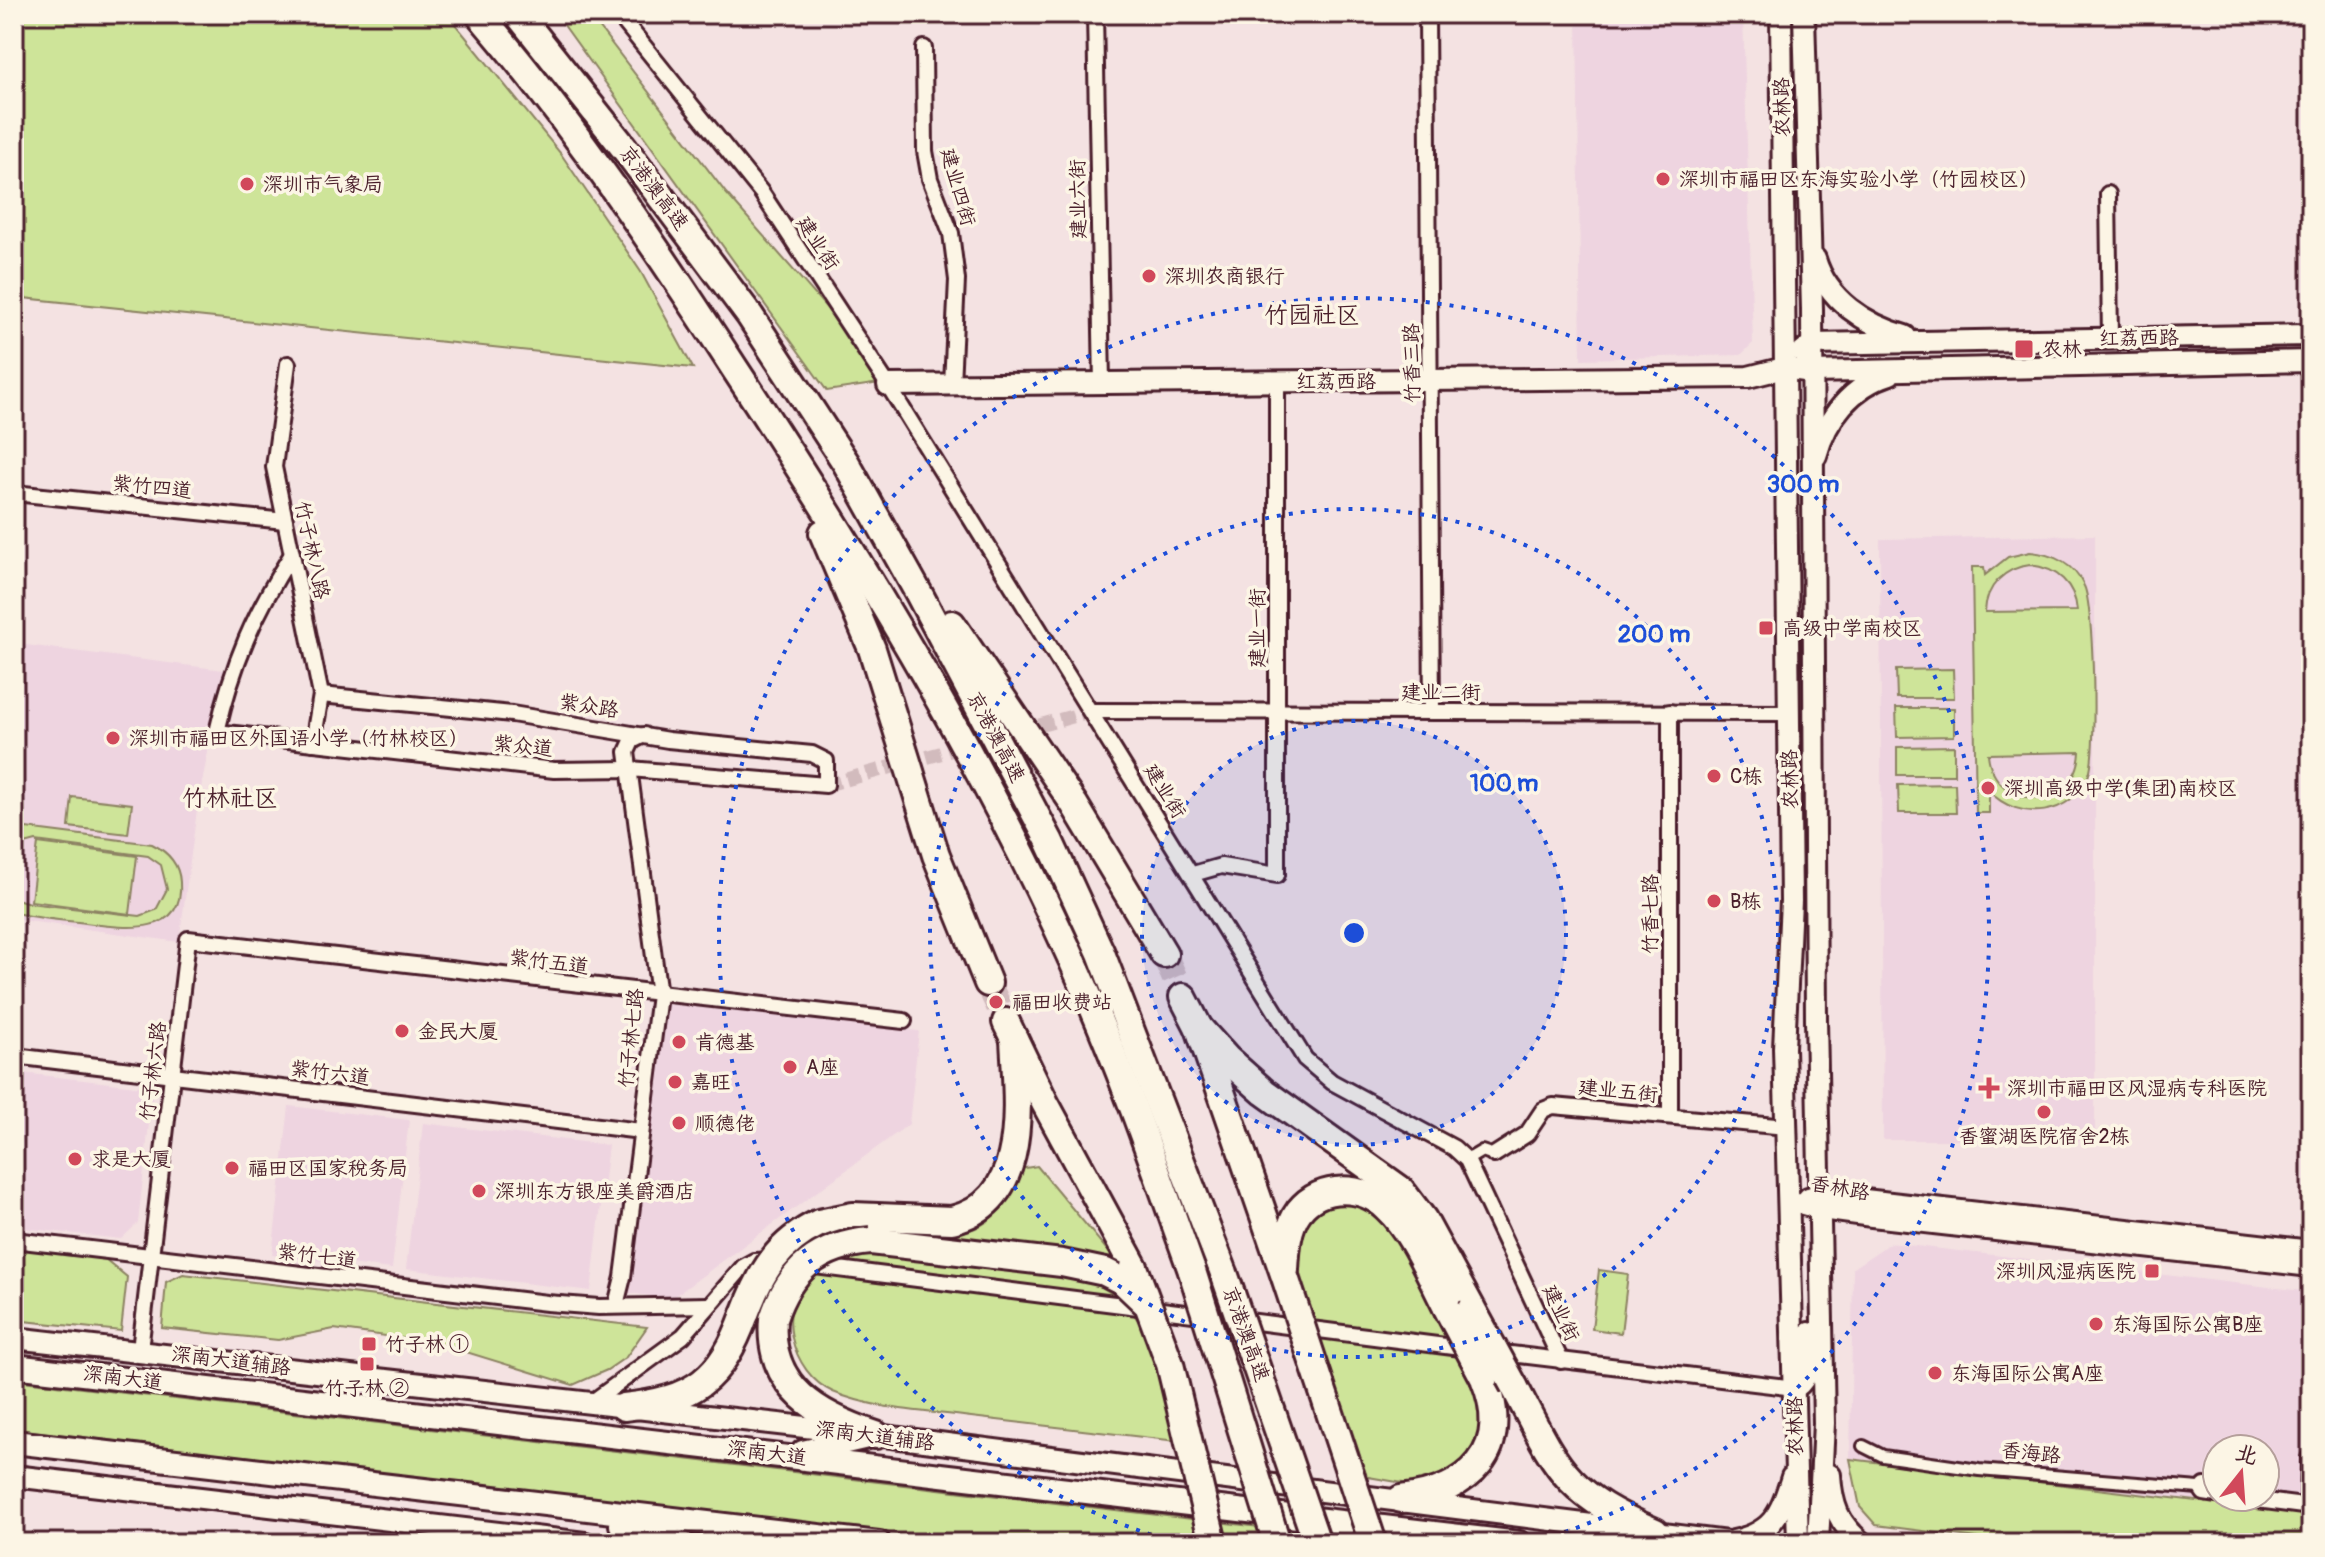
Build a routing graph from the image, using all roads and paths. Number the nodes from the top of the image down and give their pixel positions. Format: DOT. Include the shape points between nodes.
graph roads {
  1 [pos="479,14"];
  2 [pos="518,14"];
  3 [pos="618,14"];
  4 [pos="1095,14"];
  5 [pos="1427,14"];
  6 [pos="1781,14"];
  7 [pos="1804,14"];
  8 [pos="924,48"];
  9 [pos="2108,194"];
  10 [pos="1809,238"];
  11 [pos="2308,334"];
  12 [pos="2110,338"];
  13 [pos="1932,341"];
  14 [pos="1812,344"];
  15 [pos="2278,361"];
  16 [pos="2311,361"];
  17 [pos="288,364"];
  18 [pos="2311,367"];
  19 [pos="1784,368"];
  20 [pos="1918,369"];
  21 [pos="1812,372"];
  22 [pos="1432,380"];
  23 [pos="1277,381"];
  24 [pos="1102,383"];
  25 [pos="952,384"];
  26 [pos="888,385"];
  27 [pos="770,422"];
  28 [pos="846,463"];
  29 [pos="1812,471"];
  30 [pos="14,493"];
  31 [pos="285,521"];
  32 [pos="292,554"];
  33 [pos="321,695"];
  34 [pos="1092,711"];
  35 [pos="1277,711"];
  36 [pos="1432,712"];
  37 [pos="1670,712"];
  38 [pos="1789,713"];
  39 [pos="644,735"];
  40 [pos="313,743"];
  41 [pos="630,769"];
  42 [pos="826,785"];
  43 [pos="1193,874"];
  44 [pos="188,939"];
  45 [pos="1164,954"];
  46 [pos="988,983"];
  47 [pos="659,995"];
  48 [pos="1183,997"];
  49 [pos="904,1021"];
  50 [pos="1199,1028"];
  51 [pos="14,1056"];
  52 [pos="172,1075"];
  53 [pos="1670,1116"];
  54 [pos="1787,1127"];
  55 [pos="641,1131"];
  56 [pos="1494,1155"];
  57 [pos="1467,1160"];
  58 [pos="1789,1201"];
  59 [pos="1821,1202"];
  60 [pos="2079,1233"];
  61 [pos="14,1240"];
  62 [pos="2311,1250"];
  63 [pos="151,1256"];
  64 [pos="2311,1267"];
  65 [pos="1285,1277"];
  66 [pos="616,1305"];
  67 [pos="709,1305"];
  68 [pos="1460,1308"];
  69 [pos="1155,1320"];
  70 [pos="14,1338"];
  71 [pos="140,1350"];
  72 [pos="1561,1361"];
  73 [pos="14,1366"];
  74 [pos="1795,1388"];
  75 [pos="591,1403"];
  76 [pos="624,1407"];
  77 [pos="1824,1423"];
  78 [pos="876,1435"];
  79 [pos="14,1442"];
  80 [pos="1863,1446"];
  81 [pos="778,1454"];
  82 [pos="2311,1459"];
  83 [pos="1796,1466"];
  84 [pos="14,1476"];
  85 [pos="2199,1488"];
  86 [pos="1401,1499"];
  87 [pos="2281,1500"];
  88 [pos="2308,1502"];
  89 [pos="554,1507"];
  90 [pos="1655,1532"];
  91 [pos="585,1543"];
  92 [pos="683,1543"];
  93 [pos="879,1543"];
  94 [pos="1213,1543"];
  95 [pos="1277,1543"];
  96 [pos="1317,1543"];
  97 [pos="1373,1543"];
  98 [pos="1519,1543"];
  99 [pos="1732,1543"];
  100 [pos="1798,1543"];
  101 [pos="1818,1543"];
  102 [pos="1862,1543"];
  1 -- 27 [label="highway, 京港澳高速" via="569,127"];
  2 -- 28 [label="highway, 京港澳高速" via="733,293"];
  3 -- 26 [label="street, 建业街" via="761,192"];
  4 -- 24 [label="street, 建业六街"];
  5 -- 22 [label="street, 竹香三路"];
  6 -- 19 [label="main road, 农林路"];
  7 -- 10 [label="main road, 农林路"];
  8 -- 25 [label="street, 建业四街" via="925,151 951,233 957,280"];
  9 -- 12 [label="street"];
  10 -- 13 [label="main road" via="1827,286 1862,319 1902,336"];
  10 -- 14 [label="main road, 农林路"];
  11 -- 12 [label="main road, 红荔西路"];
  12 -- 13 [label="main road, 红荔西路"];
  13 -- 14 [label="main road, 红荔西路"];
  14 -- 19 [label="main road, 红荔西路"];
  14 -- 21 [label="main road, 农林路"];
  15 -- 16 [label="main road, 红荔西路"];
  15 -- 18 [label="main road"];
  15 -- 20 [label="main road, 红荔西路"];
  17 -- 31 [label="street, 竹子林八路" via="274,467"];
  19 -- 21 [label="main road, 红荔西路"];
  19 -- 22 [label="main road, 红荔西路" via="1748,377"];
  19 -- 38 [label="main road, 农林路"];
  20 -- 21 [label="main road, 红荔西路"];
  20 -- 29 [label="main road" via="1874,379 1848,399 1832,419"];
  21 -- 29 [label="main road, 农林路"];
  22 -- 23 [label="main road, 红荔西路"];
  22 -- 36 [label="street, 竹香三路"];
  23 -- 24 [label="main road, 红荔西路"];
  23 -- 35 [label="street, 建业一街"];
  24 -- 25 [label="main road, 红荔西路"];
  25 -- 26 [label="main road, 红荔西路"];
  26 -- 34 [label="street, 建业街"];
  27 -- 46 [label="highway" via="872,649 936,855"];
  27 -- 95 [label="highway, 京港澳高速, bridge" via="899,634 1034,882 1094,1010 1192,1271"];
  28 -- 45 [label="highway" via="1074,804"];
  28 -- 96 [label="highway, 京港澳高速, bridge" via="1049,840 1101,953 1224,1273"];
  29 -- 59 [label="main road, 农林路"];
  30 -- 31 [label="street, 紫竹四道"];
  31 -- 32 [label="street, 竹子林八路"];
  32 -- 33 [label="street, 竹子林八路"];
  32 -- 40 [label="street, 紫众道" via="257,609 228,685 217,732"];
  33 -- 39 [label="street, 紫众路" via="512,714"];
  33 -- 40 [label="street, 竹子林八路"];
  34 -- 35 [label="street, 建业二街"];
  34 -- 43 [label="street, 建业街"];
  35 -- 36 [label="street, 建业二街"];
  35 -- 43 [label="street, 建业一街" via="1277,875 1221,866"];
  36 -- 37 [label="street, 建业二街"];
  37 -- 38 [label="street, 建业二街"];
  37 -- 53 [label="street, 竹香七路"];
  38 -- 54 [label="main road, 农林路"];
  39 -- 41 [label="street, 竹子林七路" via="632,741 627,752"];
  39 -- 42 [label="street, 紫众路" via="812,754 826,761"];
  40 -- 41 [label="street, 紫众道" via="554,770"];
  41 -- 42 [label="street, 紫众道"];
  41 -- 47 [label="street, 竹子林七路"];
  43 -- 57 [label="street, 建业街" via="1313,1068"];
  44 -- 47 [label="street, 紫竹五道"];
  44 -- 52 [label="street, 竹子林六路"];
  47 -- 49 [label="street, 紫竹五道"];
  47 -- 55 [label="street, 竹子林七路"];
  48 -- 50 [label="highway"];
  50 -- 65 [label="highway"];
  50 -- 68 [label="highway" via="1264,1092 1401,1190 1423,1219"];
  51 -- 52 [label="street, 紫竹六道"];
  52 -- 55 [label="street, 紫竹六道"];
  52 -- 63 [label="street, 竹子林六路"];
  53 -- 54 [label="street, 建业五街"];
  53 -- 56 [label="street, 建业五街" via="1553,1106 1543,1110 1527,1134"];
  54 -- 58 [label="main road, 农林路"];
  55 -- 66 [label="street, 竹子林七路"];
  56 -- 57 [label="street, 建业五街" via="1482,1151"];
  57 -- 72 [label="street, 建业街"];
  58 -- 59 [label="street, 香林路"];
  58 -- 74 [label="main road, 农林路"];
  59 -- 60 [label="street, 香林路"];
  59 -- 74 [label="main road" via="1808,1228 1808,1369"];
  59 -- 77 [label="main road, 农林路"];
  60 -- 62 [label="street, 香林路"];
  60 -- 64 [label="street, 香林路"];
  61 -- 63 [label="street, 紫竹七道"];
  63 -- 66 [label="street, 紫竹七道" via="547,1303"];
  63 -- 71 [label="street, 竹子林六路"];
  65 -- 68 [label="highway" via="1288,1237 1299,1211 1322,1195 1355,1191 1371,1196 1393,1214"];
  65 -- 97 [label="highway, bridge"];
  66 -- 67 [label="street, 紫竹七道"];
  67 -- 72 [label="street" via="743,1267 767,1259"];
  67 -- 75 [label="street" via="683,1336"];
  68 -- 86 [label="highway, bridge" via="1490,1393 1492,1423 1478,1465 1465,1480 1449,1489"];
  68 -- 90 [label="highway, bridge" via="1514,1386 1572,1486 1597,1505"];
  69 -- 76 [label="highway, bridge" via="1134,1267 1010,1030 1015,1138 1007,1174 990,1200 952,1220 853,1216 800,1232 774,1255 757,1281 728,1356 699,1386 664,1402"];
  69 -- 78 [label="highway, bridge" via="1136,1290 1105,1272 871,1241 832,1248 814,1256 789,1282 773,1319 773,1351 797,1393 826,1414"];
  69 -- 94 [label="highway, bridge" via="1191,1442"];
  70 -- 71 [label="main road, 深南大道辅路"];
  71 -- 75 [label="main road, 深南大道辅路"];
  72 -- 74 [label="street, 建业街"];
  73 -- 81 [label="main road, 深南大道"];
  74 -- 83 [label="main road, 农林路"];
  75 -- 76 [label="main road, 深南大道辅路"];
  76 -- 78 [label="main road, 深南大道辅路"];
  77 -- 101 [label="main road, 农林路"];
  77 -- 102 [label="main road" via="1833,1509"];
  78 -- 81 [label="main road"];
  78 -- 86 [label="main road, 深南大道辅路"];
  79 -- 89 [label="main road"];
  80 -- 85 [label="street, 香海路" via="1883,1456 1979,1470"];
  81 -- 98 [label="main road, 深南大道"];
  82 -- 88 [label="street"];
  83 -- 99 [label="main road" via="1780,1514 1749,1538"];
  83 -- 100 [label="main road, 农林路"];
  84 -- 91 [label="main road"];
  86 -- 90 [label="main road, 深南大道辅路"];
  87 -- 88 [label="street"];
  89 -- 92 [label="main road"];
  89 -- 93 [label="main road"];
  90 -- 99 [label="main road, 深南大道辅路"];
}
